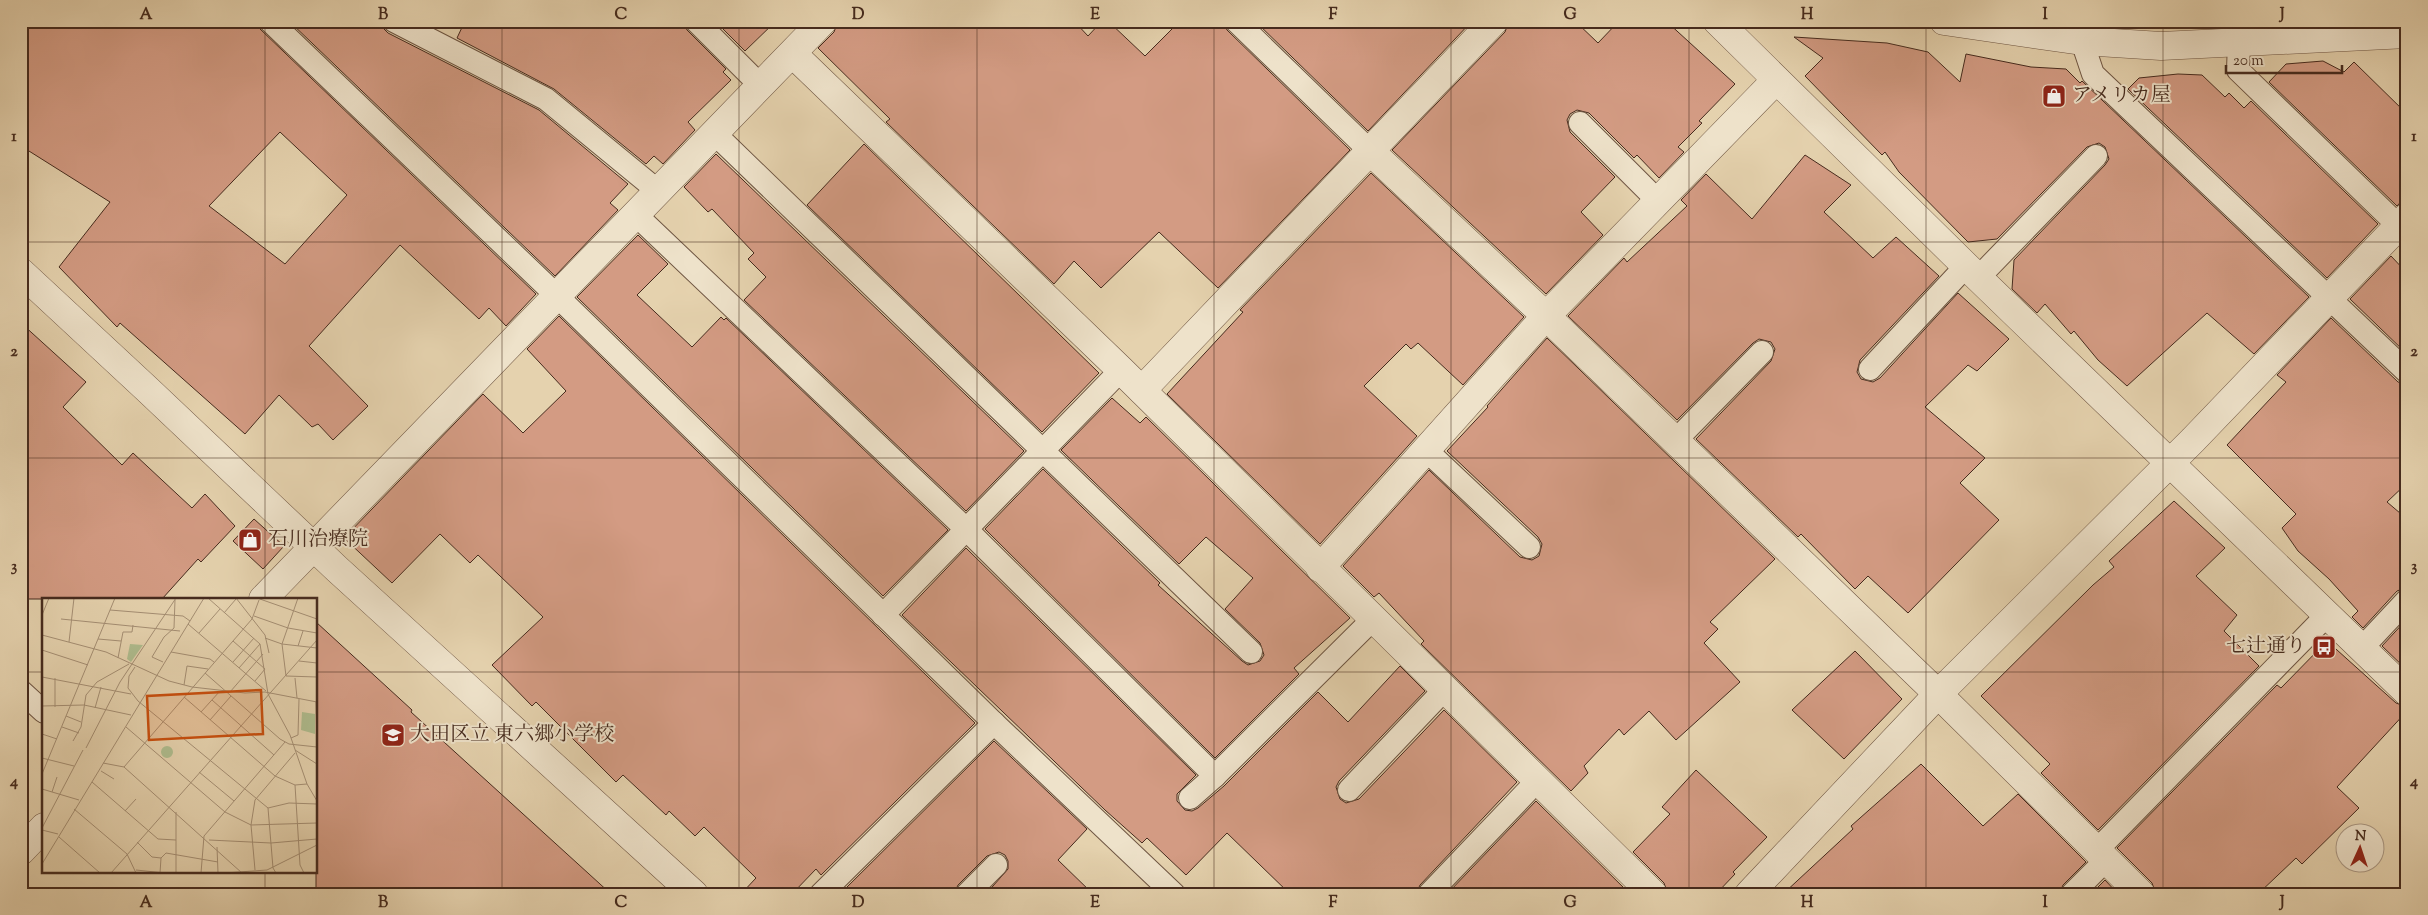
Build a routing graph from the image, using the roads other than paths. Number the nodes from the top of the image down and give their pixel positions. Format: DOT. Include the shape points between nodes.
graph roads {
  1 [pos="270,21"];
  2 [pos="394,21"];
  3 [pos="696,21"];
  4 [pos="823,21"];
  5 [pos="1236,21"];
  6 [pos="1494,21"];
  7 [pos="1717,21"];
  8 [pos="1944,21"];
  9 [pos="2010,26"];
  10 [pos="2407,34"];
  11 [pos="2082,41"];
  12 [pos="2239,42"];
  13 [pos="793,54"];
  14 [pos="1776,80"];
  15 [pos="761,86"];
  16 [pos="1580,123"];
  17 [pos="714,133"];
  18 [pos="1370,151"];
  19 [pos="2096,156"];
  20 [pos="658,191"];
  21 [pos="1658,201"];
  22 [pos="635,214"];
  23 [pos="2404,225"];
  24 [pos="21,272"];
  25 [pos="1972,272"];
  26 [pos="556,295"];
  27 [pos="2328,299"];
  28 [pos="1546,316"];
  29 [pos="1762,352"];
  30 [pos="1870,369"];
  31 [pos="1122,370"];
  32 [pos="2407,372"];
  33 [pos="1142,390"];
  34 [pos="1675,441"];
  35 [pos="1426,450"];
  36 [pos="1043,451"];
  37 [pos="2170,463"];
  38 [pos="966,529"];
  39 [pos="313,547"];
  40 [pos="1529,547"];
  41 [pos="1320,568"];
  42 [pos="264,598"];
  43 [pos="2407,600"];
  44 [pos="883,615"];
  45 [pos="2327,615"];
  46 [pos="1373,619"];
  47 [pos="2362,648"];
  48 [pos="1251,652"];
  49 [pos="1444,690"];
  50 [pos="21,691"];
  51 [pos="2407,692"];
  52 [pos="1938,694"];
  53 [pos="42,710"];
  54 [pos="994,723"];
  55 [pos="1215,776"];
  56 [pos="1537,781"];
  57 [pos="1349,790"];
  58 [pos="1190,798"];
  59 [pos="42,829"];
  60 [pos="21,851"];
  61 [pos="2101,855"];
  62 [pos="996,865"];
  63 [pos="694,894"];
  64 [pos="821,894"];
  65 [pos="967,894"];
  66 [pos="1174,894"];
  67 [pos="1430,894"];
  68 [pos="1653,894"];
  69 [pos="1749,894"];
  70 [pos="2072,894"];
  71 [pos="2141,894"];
  1 -- 26 [label="lane"];
  2 -- 20 [label="lane" via="546,99"];
  3 -- 15 [label="lane"];
  4 -- 13 [label="street"];
  5 -- 18 [label="lane"];
  6 -- 18 [label="street"];
  7 -- 14 [label="street"];
  8 -- 9 [label="street"];
  9 -- 11 [label="street"];
  10 -- 12 [label="street"];
  11 -- 12 [label="street" via="2162,46"];
  11 -- 27 [label="lane" via="2093,74"];
  12 -- 23 [label="lane" via="2238,70"];
  13 -- 15 [label="street"];
  13 -- 31 [label="street"];
  14 -- 21 [label="street"];
  14 -- 25 [label="street"];
  15 -- 17 [label="street"];
  16 -- 21 [label="lane"];
  17 -- 20 [label="street"];
  17 -- 36 [label="lane"];
  18 -- 28 [label="street"];
  18 -- 33 [label="street"];
  19 -- 25 [label="lane"];
  20 -- 22 [label="street"];
  21 -- 28 [label="street"];
  22 -- 26 [label="street"];
  22 -- 38 [label="lane"];
  23 -- 27 [label="street"];
  24 -- 39 [label="street"];
  25 -- 30 [label="lane"];
  25 -- 37 [label="street"];
  26 -- 39 [label="street"];
  26 -- 44 [label="lane"];
  27 -- 32 [label="lane"];
  27 -- 37 [label="street"];
  28 -- 34 [label="street"];
  28 -- 35 [label="street"];
  29 -- 34 [label="lane"];
  31 -- 33 [label="street"];
  31 -- 36 [label="lane"];
  33 -- 41 [label="street"];
  34 -- 52 [label="street"];
  35 -- 40 [label="lane"];
  35 -- 41 [label="street"];
  36 -- 38 [label="lane"];
  36 -- 48 [label="lane"];
  37 -- 45 [label="street"];
  37 -- 52 [label="street"];
  38 -- 44 [label="lane"];
  38 -- 55 [label="lane"];
  39 -- 42 [label="street"];
  39 -- 63 [label="street"];
  41 -- 46 [label="street"];
  43 -- 47 [label="lane"];
  44 -- 54 [label="lane"];
  45 -- 47 [label="street"];
  45 -- 61 [label="lane"];
  46 -- 49 [label="street"];
  46 -- 55 [label="lane"];
  47 -- 51 [label="street"];
  49 -- 56 [label="street"];
  49 -- 57 [label="lane"];
  50 -- 53 [label="lane"];
  52 -- 61 [label="street"];
  52 -- 69 [label="street"];
  54 -- 64 [label="lane"];
  54 -- 66 [label="lane"];
  55 -- 58 [label="lane"];
  56 -- 67 [label="lane"];
  56 -- 68 [label="street"];
  59 -- 60 [label="street"];
  61 -- 70 [label="lane"];
  61 -- 71 [label="street"];
  62 -- 65 [label="lane"];
}
